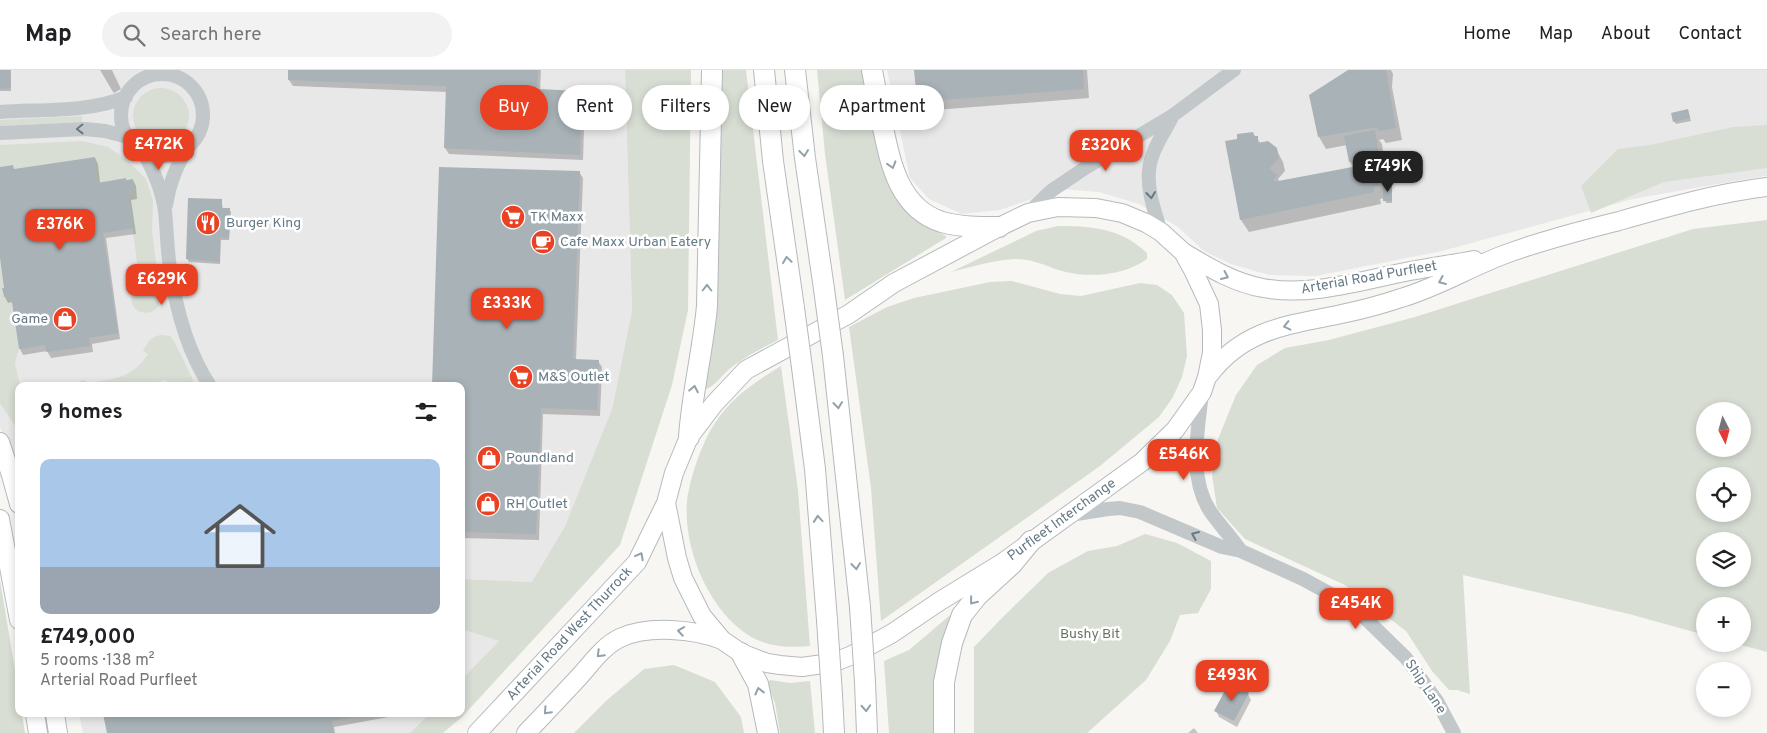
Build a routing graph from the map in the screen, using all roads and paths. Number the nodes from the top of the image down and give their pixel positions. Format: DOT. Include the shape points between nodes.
graph roads {
  1 [pos="712,70"];
  2 [pos="764,70"];
  3 [pos="795,70"];
  4 [pos="872,70"];
  5 [pos="1234,70"];
  6 [pos="176,74"];
  7 [pos="144,75"];
  8 [pos="126,97"];
  9 [pos="0,112"];
  10 [pos="1172,116"];
  11 [pos="0,133"];
  12 [pos="128,137"];
  13 [pos="189,146"];
  14 [pos="142,150"];
  15 [pos="1767,187"];
  16 [pos="165,210"];
  17 [pos="1028,213"];
  18 [pos="999,227"];
  19 [pos="1160,232"];
  20 [pos="1183,252"];
  21 [pos="1504,255"];
  22 [pos="208,382"];
  23 [pos="1204,385"];
  24 [pos="689,437"];
  25 [pos="0,442"];
  26 [pos="15,491"];
  27 [pos="666,503"];
  28 [pos="1066,516"];
  29 [pos="0,519"];
  30 [pos="1031,541"];
  31 [pos="1241,551"];
  32 [pos="15,599"];
  33 [pos="722,640"];
  34 [pos="741,653"];
  35 [pos="35,717"];
  36 [pos="55,717"];
  37 [pos="38,733"];
  38 [pos="58,733"];
  39 [pos="477,733"];
  40 [pos="526,733"];
  41 [pos="768,733"];
  42 [pos="834,733"];
  43 [pos="867,733"];
  44 [pos="944,733"];
  45 [pos="1454,733"];
  24 -- 1 [label="highway, one-way" via="707,306"];
  42 -- 2 [label="highway, one-way, bridge" via="815,469"];
  3 -- 43 [label="highway, one-way, bridge" via="833,356 860,607"];
  4 -- 18 [label="highway, one-way" via="888,154 907,197 921,210 941,221 969,227"];
  5 -- 10 [label="street"];
  6 -- 7 [label="street"];
  6 -- 13 [label="street" via="194,90 203,111 198,136"];
  7 -- 8 [label="street"];
  8 -- 9 [label="street" via="96,107"];
  8 -- 12 [label="street" via="122,119"];
  10 -- 17 [label="street" via="1085,168 1051,191"];
  10 -- 19 [label="street, one-way" via="1149,170 1152,203"];
  12 -- 11 [label="street, one-way" via="85,129"];
  12 -- 14 [label="street"];
  13 -- 14 [label="street" via="163,156"];
  13 -- 16 [label="street" via="176,167"];
  14 -- 16 [label="street" via="152,167"];
  15 -- 21 [label="main road, Arterial Road Purfleet" via="1693,201"];
  16 -- 22 [label="street" via="178,315 192,355"];
  17 -- 18 [label="main road, Purfleet Interchange"];
  17 -- 19 [label="main road, Purfleet Interchange" via="1058,207 1096,208 1130,215"];
  18 -- 24 [label="main road, Purfleet Interchange" via="894,283 849,314 746,370"];
  19 -- 20 [label="main road, Purfleet Interchange"];
  20 -- 21 [label="main road, Arterial Road Purfleet, one-way" via="1231,278 1262,288 1290,290 1365,281"];
  20 -- 23 [label="main road, Purfleet Interchange" via="1209,304 1212,353"];
  21 -- 23 [label="main road, Arterial Road Purfleet, one-way" via="1403,298 1260,334 1225,356"];
  23 -- 28 [label="main road, Purfleet Interchange" via="1175,430 1158,448"];
  23 -- 31 [label="street, Ship Lane" via="1195,444 1196,471 1209,509"];
  24 -- 27 [label="main road, Purfleet Interchange"];
  25 -- 26 [label="main road"];
  27 -- 33 [label="main road, Purfleet Interchange" via="683,578 702,616"];
  39 -- 27 [label="main road, Arterial Road West Thurrock, one-way" via="637,562"];
  28 -- 30 [label="main road, Purfleet Interchange"];
  31 -- 28 [label="street, Ship Lane, one-way" via="1134,510 1108,508"];
  29 -- 32 [label="main road"];
  30 -- 34 [label="main road, Purfleet Interchange" via="891,634 832,663 802,667 767,663"];
  30 -- 44 [label="highway, one-way" via="962,615 944,682"];
  31 -- 45 [label="street, Ship Lane" via="1303,579 1364,617 1417,672"];
  33 -- 34 [label="main road, Purfleet Interchange"];
  33 -- 40 [label="main road, one-way" via="667,629 621,638 604,650"];
  41 -- 34 [label="highway, one-way" via="758,684"];
  35 -- 37 [label="main road"];
  36 -- 38 [label="main road"];
}
